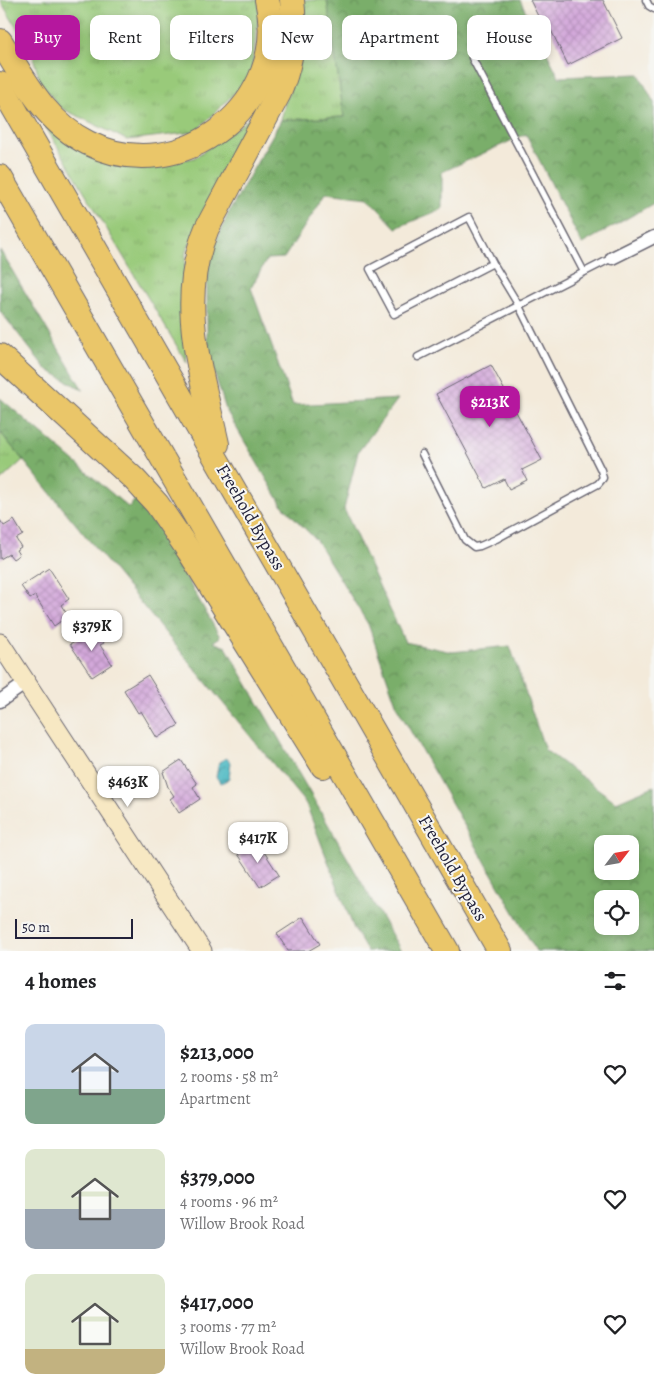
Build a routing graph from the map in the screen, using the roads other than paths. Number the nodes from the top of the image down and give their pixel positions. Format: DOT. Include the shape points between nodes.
graph roads {
  1 [pos="266,0"];
  2 [pos="292,0"];
  3 [pos="0,40"];
  4 [pos="473,60"];
  5 [pos="0,84"];
  6 [pos="0,176"];
  7 [pos="654,236"];
  8 [pos="612,258"];
  9 [pos="493,263"];
  10 [pos="584,272"];
  11 [pos="519,306"];
  12 [pos="0,356"];
  13 [pos="418,357"];
  14 [pos="422,454"];
  15 [pos="223,468"];
  16 [pos="0,643"];
  17 [pos="26,683"];
  18 [pos="0,701"];
  19 [pos="386,845"];
  20 [pos="202,951"];
  21 [pos="447,951"];
  22 [pos="500,951"];
  1 -- 3 [label="highway" via="270,23 266,57 247,101 214,135 186,149 160,155 120,154 98,148 65,129 33,94"];
  2 -- 15 [label="highway" via="294,34 286,75 206,228 193,275 191,315 194,340"];
  4 -- 10 [label="lane"];
  5 -- 15 [label="highway, Freehold Bypass"];
  6 -- 19 [label="highway"];
  7 -- 8 [label="street"];
  8 -- 10 [label="lane"];
  9 -- 9 [label="lane" via="394,314 370,269 469,217"];
  9 -- 11 [label="lane"];
  10 -- 11 [label="lane"];
  11 -- 13 [label="lane"];
  11 -- 14 [label="lane" via="603,478 598,484 496,539 474,547 465,540"];
  12 -- 19 [label="highway" via="157,504 364,832"];
  15 -- 22 [label="highway, Freehold Bypass"];
  16 -- 17 [label="street"];
  17 -- 18 [label="street"];
  17 -- 20 [label="street"];
  19 -- 21 [label="highway"];
}
